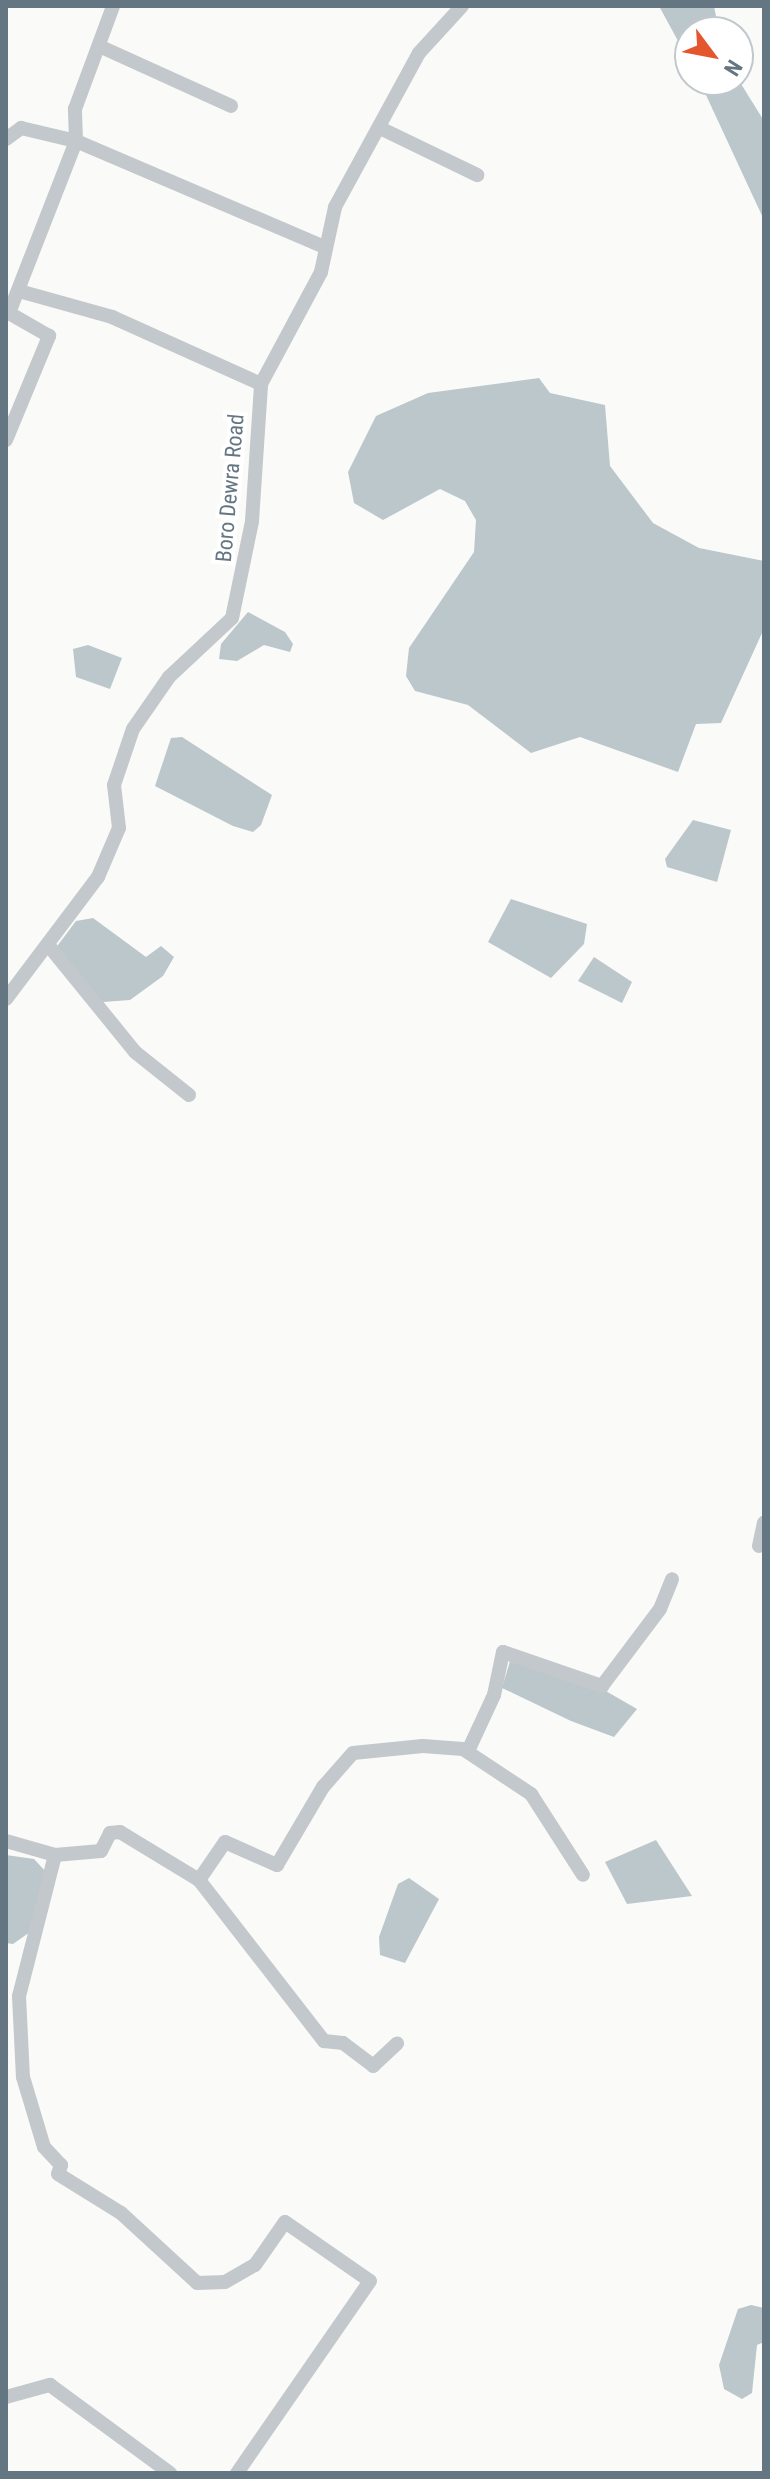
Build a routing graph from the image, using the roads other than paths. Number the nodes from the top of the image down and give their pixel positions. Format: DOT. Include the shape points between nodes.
graph roads {
  1 [pos="113,6"];
  2 [pos="462,6"];
  3 [pos="99,46"];
  4 [pos="231,106"];
  5 [pos="382,129"];
  6 [pos="6,139"];
  7 [pos="76,141"];
  8 [pos="477,175"];
  9 [pos="325,247"];
  10 [pos="19,291"];
  11 [pos="261,384"];
  12 [pos="6,440"];
  13 [pos="49,946"];
  14 [pos="6,999"];
  15 [pos="189,1095"];
  16 [pos="764,1523"];
  17 [pos="759,1546"];
  18 [pos="672,1579"];
  19 [pos="468,1751"];
  20 [pos="6,1841"];
  21 [pos="55,1855"];
  22 [pos="583,1875"];
  23 [pos="199,1880"];
  24 [pos="397,2044"];
  25 [pos="6,2397"];
  26 [pos="170,2473"];
  27 [pos="237,2473"];
  1 -- 3 [label="street"];
  2 -- 5 [label="street, Boro Dewra Road" via="419,53"];
  3 -- 4 [label="street"];
  3 -- 7 [label="street" via="75,109"];
  5 -- 8 [label="street"];
  5 -- 9 [label="street, Boro Dewra Road" via="335,207"];
  6 -- 7 [label="street" via="21,128"];
  7 -- 9 [label="street"];
  7 -- 10 [label="street"];
  9 -- 11 [label="street, Boro Dewra Road" via="321,272"];
  10 -- 11 [label="street" via="112,317"];
  10 -- 12 [label="street" via="9,313 49,338"];
  11 -- 13 [label="street, Boro Dewra Road" via="252,521 232,618 169,677 133,729 114,785 119,828 98,877"];
  13 -- 14 [label="street, Boro Dewra Road"];
  13 -- 15 [label="street" via="135,1052"];
  16 -- 17 [label="street"];
  18 -- 19 [label="street" via="660,1609 602,1686 503,1652 494,1695"];
  19 -- 22 [label="street" via="531,1794"];
  19 -- 23 [label="street" via="423,1746 353,1753 323,1787 277,1865 225,1842"];
  20 -- 21 [label="street"];
  21 -- 23 [label="street" via="101,1851 110,1833 120,1832"];
  21 -- 27 [label="street" via="19,1996 23,2077 44,2147 61,2165 58,2174 121,2213 197,2283 225,2282 255,2265 285,2222 370,2281"];
  23 -- 24 [label="street" via="324,2041 343,2043 373,2066"];
  25 -- 26 [label="street" via="50,2385"];
}
